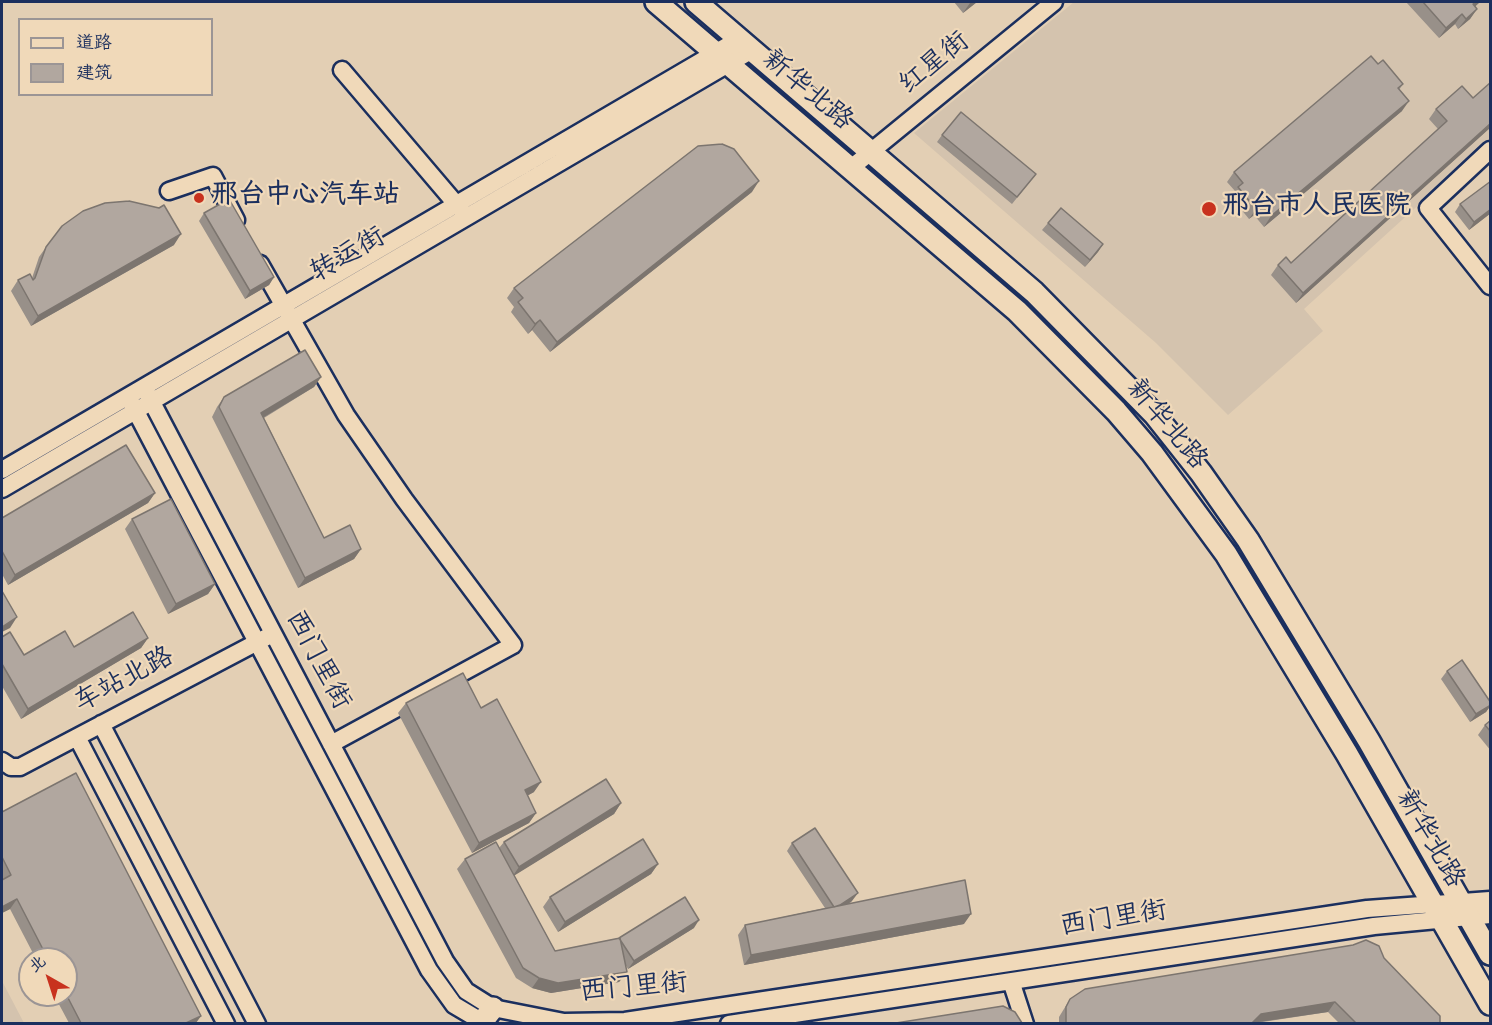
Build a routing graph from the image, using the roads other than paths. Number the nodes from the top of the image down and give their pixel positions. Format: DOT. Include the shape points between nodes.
graph roads {
  1 [pos="656,2"];
  2 [pos="696,2"];
  3 [pos="1054,2"];
  4 [pos="746,44"];
  5 [pos="722,58"];
  6 [pos="342,70"];
  7 [pos="1491,150"];
  8 [pos="872,152"];
  9 [pos="851,168"];
  10 [pos="169,191"];
  11 [pos="462,211"];
  12 [pos="1491,286"];
  13 [pos="286,313"];
  14 [pos="147,395"];
  15 [pos="132,404"];
  16 [pos="2,470"];
  17 [pos="2,489"];
  18 [pos="273,634"];
  19 [pos="256,642"];
  20 [pos="101,724"];
  21 [pos="77,737"];
  22 [pos="331,744"];
  23 [pos="2,761"];
  24 [pos="1491,900"];
  25 [pos="1465,910"];
  26 [pos="1437,912"];
  27 [pos="1491,915"];
  28 [pos="1491,954"];
  29 [pos="1011,981"];
  30 [pos="1491,1004"];
  31 [pos="485,1020"];
  32 [pos="226,1023"];
  33 [pos="257,1023"];
  34 [pos="729,1023"];
  35 [pos="1026,1023"];
  1 -- 5 [label="main road, 新华北路"];
  2 -- 4 [label="main road, 新华北路"];
  3 -- 8 [label="street, 红星街"];
  4 -- 5 [label="street, 转运街"];
  4 -- 8 [label="main road, 新华北路"];
  5 -- 9 [label="main road, 新华北路"];
  5 -- 11 [label="street, 转运街"];
  6 -- 11 [label="street"];
  7 -- 12 [label="street" via="1428,208"];
  8 -- 9 [label="street, 红星街"];
  8 -- 25 [label="main road, 新华北路" via="1051,308 1135,393 1188,456 1248,540"];
  9 -- 26 [label="main road, 新华北路" via="1033,326 1116,411 1168,472 1226,554"];
  10 -- 13 [label="street" via="213,176"];
  11 -- 13 [label="street, 转运街"];
  13 -- 14 [label="street, 转运街"];
  13 -- 22 [label="street" via="382,468 513,645"];
  14 -- 15 [label="street, 转运街"];
  14 -- 18 [label="street, 西门里街"];
  15 -- 16 [label="street, 转运街"];
  15 -- 17 [label="street, 转运街"];
  15 -- 19 [label="street"];
  18 -- 19 [label="street, 车站北路"];
  18 -- 22 [label="street, 西门里街"];
  19 -- 20 [label="street, 车站北路"];
  19 -- 31 [label="street" via="429,970 454,1005"];
  20 -- 21 [label="street, 车站北路"];
  20 -- 33 [label="street"];
  21 -- 23 [label="street, 车站北路" via="20,767"];
  21 -- 32 [label="street"];
  22 -- 31 [label="street, 西门里街" via="445,961"];
  24 -- 25 [label="street, 西门里街"];
  25 -- 26 [label="street, 西门里街"];
  25 -- 27 [label="street"];
  25 -- 28 [label="main road, 新华北路"];
  26 -- 29 [label="street" via="1374,926"];
  26 -- 30 [label="main road, 新华北路"];
  26 -- 31 [label="street, 西门里街" via="1367,909 625,1021"];
  29 -- 34 [label="street"];
  29 -- 35 [label="street"];
}
